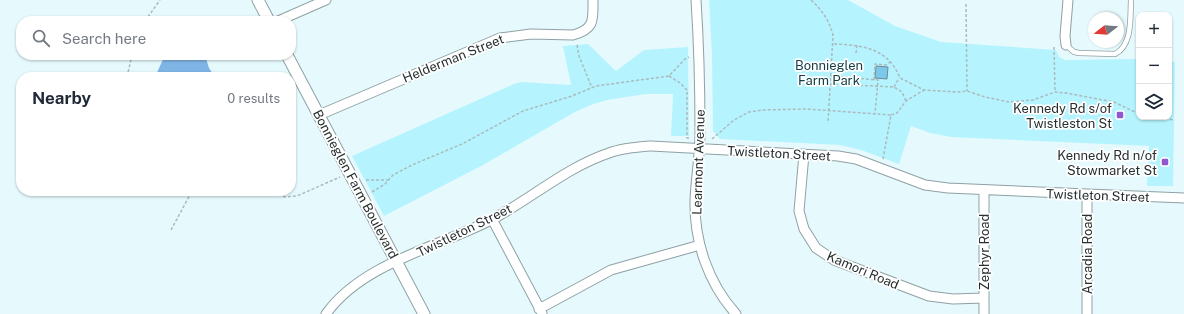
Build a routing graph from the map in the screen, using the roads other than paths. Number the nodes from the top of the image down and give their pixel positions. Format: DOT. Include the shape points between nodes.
graph roads {
  1 [pos="258,0"];
  2 [pos="326,0"];
  3 [pos="593,0"];
  4 [pos="696,0"];
  5 [pos="1068,0"];
  6 [pos="1131,0"];
  7 [pos="266,16"];
  8 [pos="289,16"];
  9 [pos="1066,45"];
  10 [pos="290,60"];
  11 [pos="319,115"];
  12 [pos="700,148"];
  13 [pos="804,154"];
  14 [pos="984,191"];
  15 [pos="1086,195"];
  16 [pos="1184,198"];
  17 [pos="492,219"];
  18 [pos="700,245"];
  19 [pos="397,262"];
  20 [pos="984,298"];
  21 [pos="540,311"];
  22 [pos="326,314"];
  23 [pos="424,314"];
  24 [pos="736,314"];
  25 [pos="984,314"];
  26 [pos="1087,314"];
  1 -- 7 [label="street"];
  2 -- 8 [label="street"];
  3 -- 11 [label="street, Helderman Street" via="594,20 581,32 573,35 513,35 500,38"];
  4 -- 12 [label="street, Learmont Avenue" via="700,64"];
  5 -- 9 [label="street"];
  6 -- 9 [label="lane" via="1126,44 1119,52 1079,53"];
  10 -- 11 [label="street, Bonnieglen Farm Boulevard"];
  11 -- 19 [label="street, Bonnieglen Farm Boulevard"];
  12 -- 13 [label="street, Twistleton Street"];
  12 -- 17 [label="street, Twistleton Street" via="651,146 610,152 583,165"];
  12 -- 18 [label="street, Learmont Avenue" via="695,212"];
  13 -- 14 [label="street, Twistleton Street" via="856,159 925,186"];
  13 -- 20 [label="street, Kamori Road" via="799,211 804,229 816,248 834,260 929,296 953,299"];
  14 -- 15 [label="street, Twistleton Street"];
  14 -- 20 [label="street, Zephyr Road"];
  15 -- 16 [label="street, Twistleton Street"];
  15 -- 26 [label="street, Arcadia Road"];
  17 -- 19 [label="street, Twistleton Street"];
  17 -- 21 [label="street"];
  18 -- 21 [label="street" via="611,270"];
  18 -- 24 [label="street, Learmont Avenue" via="715,285"];
  19 -- 22 [label="street, Twistleton Street" via="351,287"];
  19 -- 23 [label="street, Bonnieglen Farm Boulevard"];
  20 -- 25 [label="street, Zephyr Road"];
}
